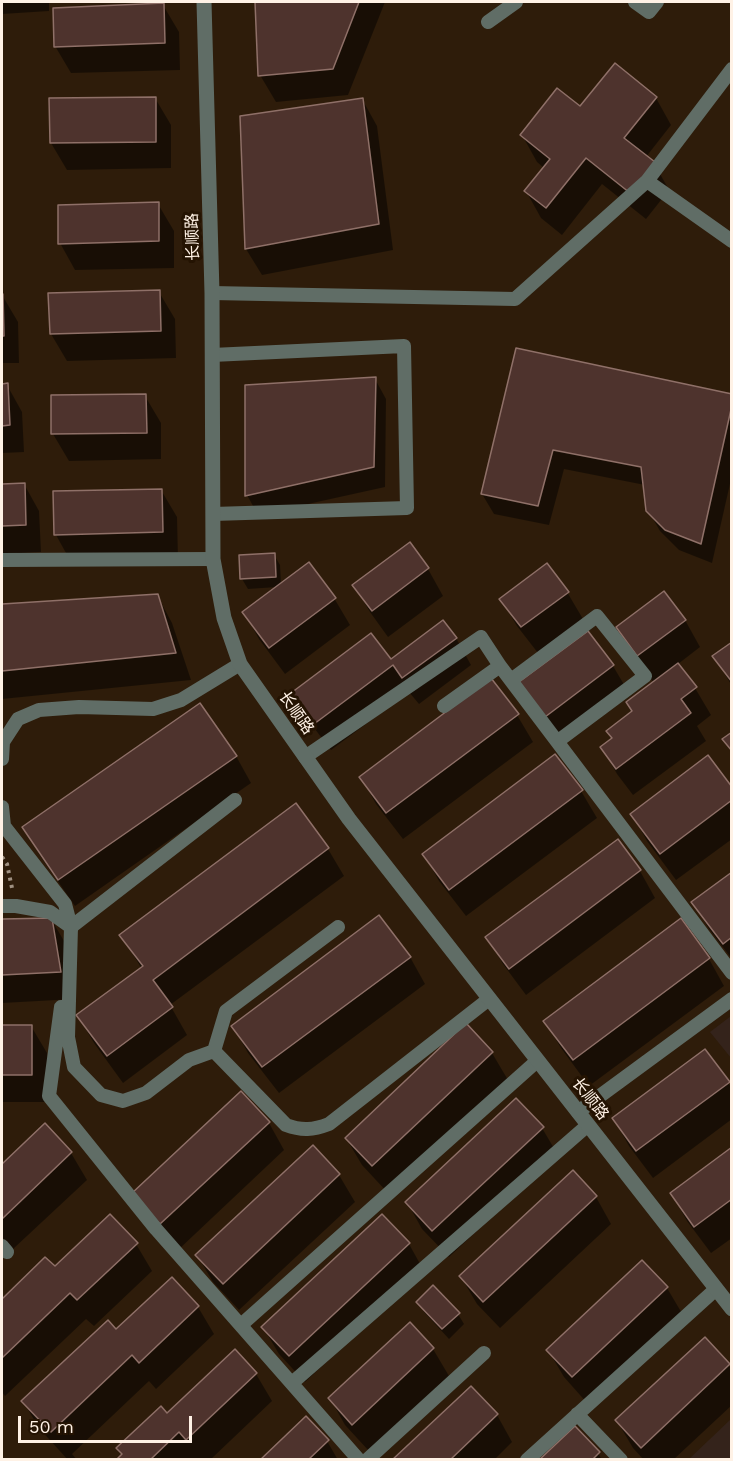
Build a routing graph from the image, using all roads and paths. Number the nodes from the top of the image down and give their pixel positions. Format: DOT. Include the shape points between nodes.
graph roads {
  1 [pos="204,2"];
  2 [pos="516,2"];
  3 [pos="636,2"];
  4 [pos="657,2"];
  5 [pos="488,22"];
  6 [pos="732,69"];
  7 [pos="647,182"];
  8 [pos="732,241"];
  9 [pos="212,292"];
  10 [pos="212,355"];
  11 [pos="213,513"];
  12 [pos="213,559"];
  13 [pos="2,560"];
  14 [pos="240,664"];
  15 [pos="500,666"];
  16 [pos="511,681"];
  17 [pos="444,706"];
  18 [pos="558,741"];
  19 [pos="305,757"];
  20 [pos="2,759"];
  21 [pos="235,800"];
  22 [pos="2,807"];
  23 [pos="2,857"];
  24 [pos="2,906"];
  25 [pos="16,906"];
  26 [pos="71,927"];
  27 [pos="338,927"];
  28 [pos="732,973"];
  29 [pos="489,999"];
  30 [pos="732,999"];
  31 [pos="214,1051"];
  32 [pos="537,1060"];
  33 [pos="578,1112"];
  34 [pos="588,1125"];
  35 [pos="716,1289"];
  36 [pos="732,1309"];
  37 [pos="241,1325"];
  38 [pos="484,1353"];
  39 [pos="292,1383"];
  40 [pos="577,1414"];
  41 [pos="359,1460"];
  42 [pos="367,1460"];
  43 [pos="527,1460"];
  44 [pos="621,1460"];
  1 -- 9 [label="street, 长顺路"];
  2 -- 5 [label="lane"];
  3 -- 4 [label="lane" via="649,12"];
  6 -- 7 [label="lane"];
  7 -- 8 [label="lane"];
  7 -- 9 [label="lane" via="515,299"];
  9 -- 10 [label="street, 长顺路"];
  10 -- 11 [label="street, 长顺路"];
  10 -- 11 [label="lane" via="404,346 407,508"];
  11 -- 12 [label="street, 长顺路"];
  12 -- 13 [label="lane"];
  12 -- 14 [label="street, 长顺路" via="224,618"];
  14 -- 19 [label="street, 长顺路"];
  14 -- 20 [label="lane" via="181,700 153,709 39,710 18,719 3,742"];
  15 -- 16 [label="lane"];
  15 -- 17 [label="lane"];
  15 -- 19 [label="lane" via="481,638"];
  16 -- 18 [label="lane"];
  16 -- 18 [label="lane" via="597,616 645,676"];
  18 -- 28 [label="lane"];
  19 -- 29 [label="street, 长顺路"];
  21 -- 26 [label="lane"];
  22 -- 26 [label="lane" via="4,826 65,904"];
  23 -- 25 [label="path"];
  24 -- 25 [label="lane"];
  25 -- 26 [label="lane" via="50,912"];
  26 -- 31 [label="lane" via="68,1037 75,1067 101,1095 123,1101 146,1093 189,1060"];
  26 -- 37 [label="lane" via="49,1096 156,1229"];
  27 -- 31 [label="lane" via="226,1011"];
  29 -- 31 [label="lane" via="329,1124 317,1129 285,1125"];
  29 -- 32 [label="street, 长顺路"];
  30 -- 33 [label="lane"];
  32 -- 33 [label="street, 长顺路"];
  32 -- 37 [label="lane"];
  33 -- 34 [label="street, 长顺路"];
  34 -- 35 [label="street, 长顺路"];
  34 -- 39 [label="lane"];
  35 -- 36 [label="street, 长顺路"];
  35 -- 40 [label="lane"];
  37 -- 39 [label="lane"];
  38 -- 42 [label="lane"];
  39 -- 41 [label="lane"];
  40 -- 43 [label="lane"];
  40 -- 44 [label="lane"];
}
